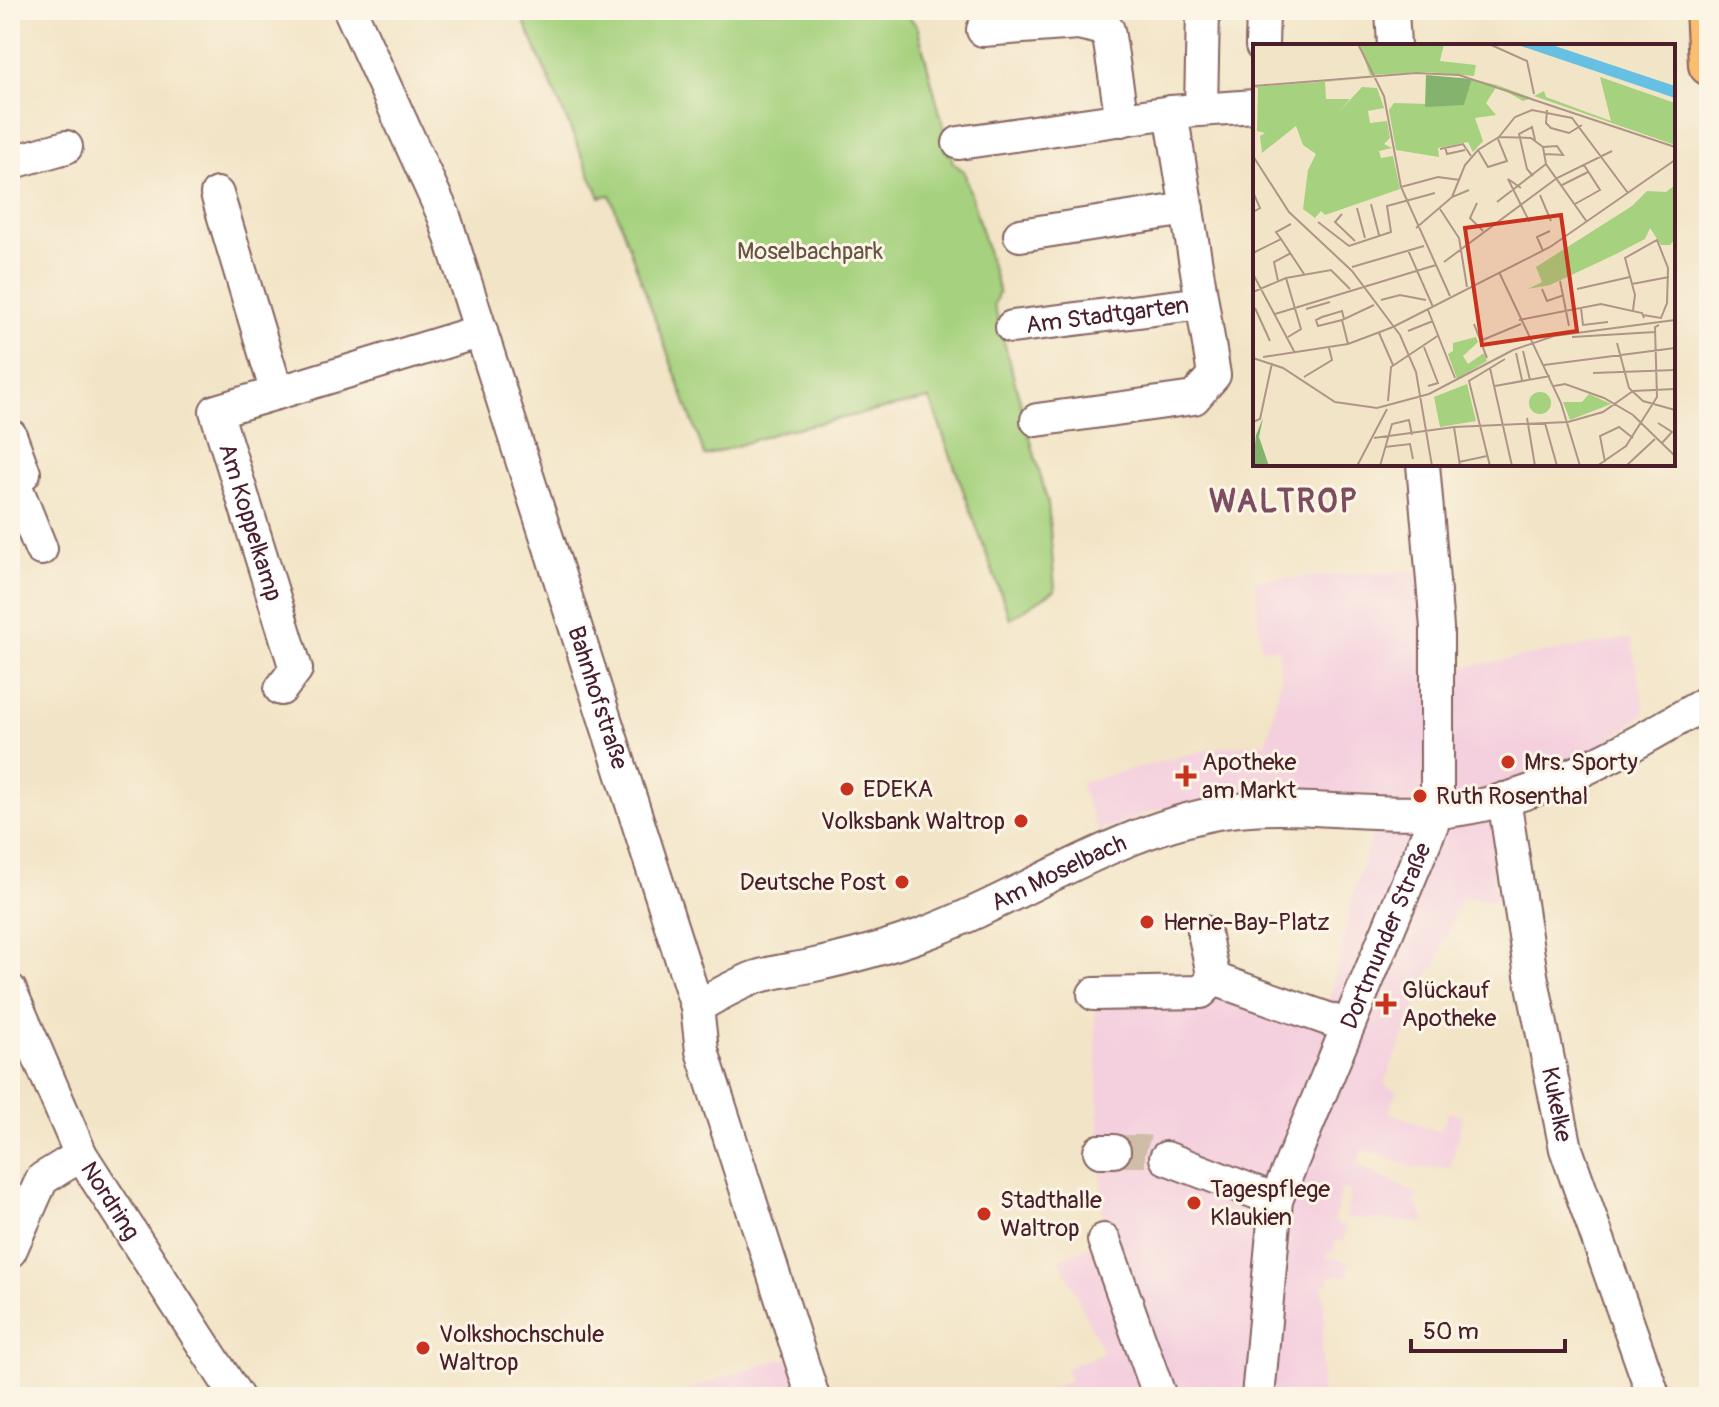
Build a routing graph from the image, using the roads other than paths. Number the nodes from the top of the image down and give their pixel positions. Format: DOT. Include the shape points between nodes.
graph roads {
  1 [pos="350,10"];
  2 [pos="1203,10"];
  3 [pos="1263,10"];
  4 [pos="1392,10"];
  5 [pos="1706,10"];
  6 [pos="983,30"];
  7 [pos="1262,44"];
  8 [pos="1394,44"];
  9 [pos="1709,65"];
  10 [pos="1253,106"];
  11 [pos="1186,110"];
  12 [pos="1122,120"];
  13 [pos="959,143"];
  14 [pos="66,147"];
  15 [pos="10,163"];
  16 [pos="217,194"];
  17 [pos="1187,209"];
  18 [pos="1020,235"];
  19 [pos="1202,303"];
  20 [pos="1012,327"];
  21 [pos="481,331"];
  22 [pos="277,393"];
  23 [pos="1037,420"];
  24 [pos="10,435"];
  25 [pos="1423,466"];
  26 [pos="11,477"];
  27 [pos="41,549"];
  28 [pos="281,689"];
  29 [pos="1709,701"];
  30 [pos="1504,799"];
  31 [pos="1437,812"];
  32 [pos="1204,932"];
  33 [pos="1214,979"];
  34 [pos="10,990"];
  35 [pos="1094,994"];
  36 [pos="697,1007"];
  37 [pos="1348,1026"];
  38 [pos="81,1155"];
  39 [pos="1166,1158"];
  40 [pos="1276,1200"];
  41 [pos="1104,1240"];
  42 [pos="10,1251"];
  43 [pos="237,1397"];
  44 [pos="813,1397"];
  45 [pos="1160,1397"];
  46 [pos="1256,1397"];
  47 [pos="1654,1397"];
  1 -- 21 [label="street, Bahnhofstraße" via="444,216"];
  2 -- 11 [label="street, Am Stadtgarten"];
  3 -- 7 [label="street"];
  4 -- 8 [label="street"];
  5 -- 9 [label="main road"];
  6 -- 12 [label="street" via="1078,23 1108,30"];
  10 -- 11 [label="street"];
  11 -- 12 [label="street"];
  11 -- 17 [label="street, Am Stadtgarten"];
  12 -- 13 [label="street"];
  14 -- 15 [label="street"];
  16 -- 22 [label="street"];
  17 -- 18 [label="street"];
  17 -- 19 [label="street, Am Stadtgarten"];
  19 -- 20 [label="street, Am Stadtgarten"];
  19 -- 23 [label="street, Am Stadtgarten" via="1214,375 1194,398"];
  21 -- 22 [label="street, Am Koppelkamp"];
  21 -- 36 [label="street, Bahnhofstraße"];
  22 -- 28 [label="street, Am Koppelkamp" via="216,411 296,669"];
  24 -- 26 [label="street" via="24,473"];
  25 -- 31 [label="street, Dortmunder Straße" via="1437,628"];
  26 -- 27 [label="street"];
  29 -- 30 [label="street, Am Moselbach" via="1552,782"];
  30 -- 31 [label="street, Am Moselbach"];
  30 -- 47 [label="street, Kukelke" via="1531,975 1566,1149"];
  31 -- 36 [label="street, Am Moselbach" via="1265,811 1195,819 1087,857 925,934 753,978"];
  31 -- 37 [label="street, Dortmunder Straße"];
  32 -- 33 [label="street"];
  33 -- 35 [label="street" via="1201,992"];
  33 -- 37 [label="street"];
  34 -- 38 [label="street, Nordring"];
  36 -- 44 [label="street, Bahnhofstraße" via="702,1051"];
  37 -- 40 [label="street, Dortmunder Straße"];
  38 -- 42 [label="street" via="42,1179"];
  38 -- 43 [label="street, Nordring"];
  39 -- 40 [label="street"];
  40 -- 46 [label="street, Dortmunder Straße"];
  41 -- 45 [label="street"];
}
